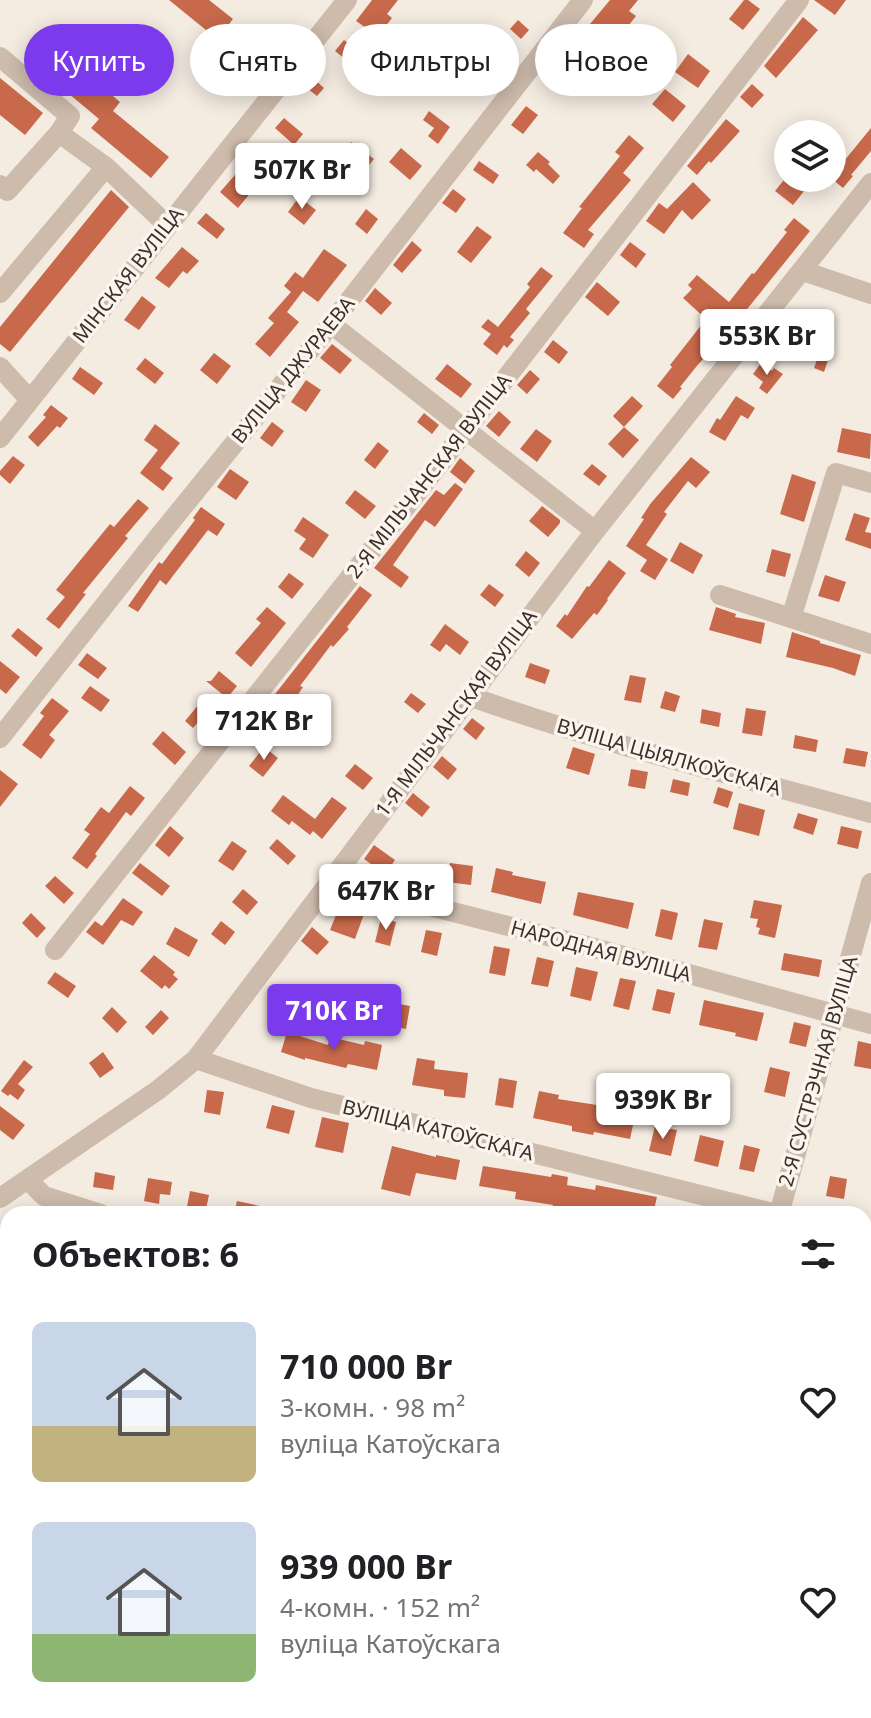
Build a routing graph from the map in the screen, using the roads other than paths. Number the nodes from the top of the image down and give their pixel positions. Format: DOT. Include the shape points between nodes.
graph roads {
  1 [pos="347,0"];
  2 [pos="583,0"];
  3 [pos="799,0"];
  4 [pos="0,57"];
  5 [pos="59,133"];
  6 [pos="106,167"];
  7 [pos="871,183"];
  8 [pos="0,185"];
  9 [pos="167,225"];
  10 [pos="803,271"];
  11 [pos="0,293"];
  12 [pos="871,294"];
  13 [pos="331,324"];
  14 [pos="0,367"];
  15 [pos="29,399"];
  16 [pos="465,429"];
  17 [pos="1,434"];
  18 [pos="871,483"];
  19 [pos="595,531"];
  20 [pos="720,595"];
  21 [pos="791,618"];
  22 [pos="871,644"];
  23 [pos="469,696"];
  24 [pos="0,738"];
  25 [pos="871,813"];
  26 [pos="330,879"];
  27 [pos="871,883"];
  28 [pos="55,950"];
  29 [pos="833,1015"];
  30 [pos="871,1024"];
  31 [pos="196,1059"];
  32 [pos="28,1180"];
  33 [pos="0,1198"];
  34 [pos="76,1206"];
  35 [pos="746,1206"];
  36 [pos="780,1206"];
  1 -- 9 [label="street, МІНСКАЯ ВУЛІЦА"];
  2 -- 13 [label="street, ВУЛІЦА ДЖУРАЕВА"];
  3 -- 16 [label="street, 2-Я МІЛЬЧАНСКАЯ ВУЛІЦА"];
  4 -- 5 [label="street" via="70,116"];
  5 -- 6 [label="street"];
  5 -- 8 [label="street" via="7,191"];
  6 -- 9 [label="street"];
  6 -- 11 [label="street"];
  7 -- 10 [label="street, 1-Я МІЛЬЧАНСКАЯ ВУЛІЦА"];
  9 -- 15 [label="street, МІНСКАЯ ВУЛІЦА"];
  10 -- 12 [label="street"];
  10 -- 19 [label="street, 1-Я МІЛЬЧАНСКАЯ ВУЛІЦА"];
  13 -- 16 [label="street"];
  13 -- 24 [label="street, ВУЛІЦА ДЖУРАЕВА"];
  14 -- 15 [label="street"];
  15 -- 17 [label="street, МІНСКАЯ ВУЛІЦА"];
  16 -- 19 [label="street"];
  16 -- 28 [label="street, 2-Я МІЛЬЧАНСКАЯ ВУЛІЦА"];
  18 -- 21 [label="street" via="836,473"];
  19 -- 23 [label="street, 1-Я МІЛЬЧАНСКАЯ ВУЛІЦА"];
  20 -- 21 [label="street"];
  21 -- 22 [label="street"];
  23 -- 25 [label="street, ВУЛІЦА ЦЫЯЛКОЎСКАГА"];
  23 -- 26 [label="street, 1-Я МІЛЬЧАНСКАЯ ВУЛІЦА"];
  26 -- 29 [label="street, НАРОДНАЯ ВУЛІЦА"];
  26 -- 31 [label="street, 1-Я МІЛЬЧАНСКАЯ ВУЛІЦА"];
  27 -- 29 [label="street, 2-Я СУСТРЭЧНАЯ ВУЛІЦА"];
  29 -- 30 [label="street, НАРОДНАЯ ВУЛІЦА"];
  29 -- 36 [label="street, 2-Я СУСТРЭЧНАЯ ВУЛІЦА"];
  31 -- 32 [label="street, 1-Я МІЛЬЧАНСКАЯ ВУЛІЦА"];
  31 -- 35 [label="street, ВУЛІЦА КАТОЎСКАГА" via="311,1098"];
  32 -- 33 [label="street, 1-Я МІЛЬЧАНСКАЯ ВУЛІЦА"];
  32 -- 34 [label="street" via="44,1196"];
}
